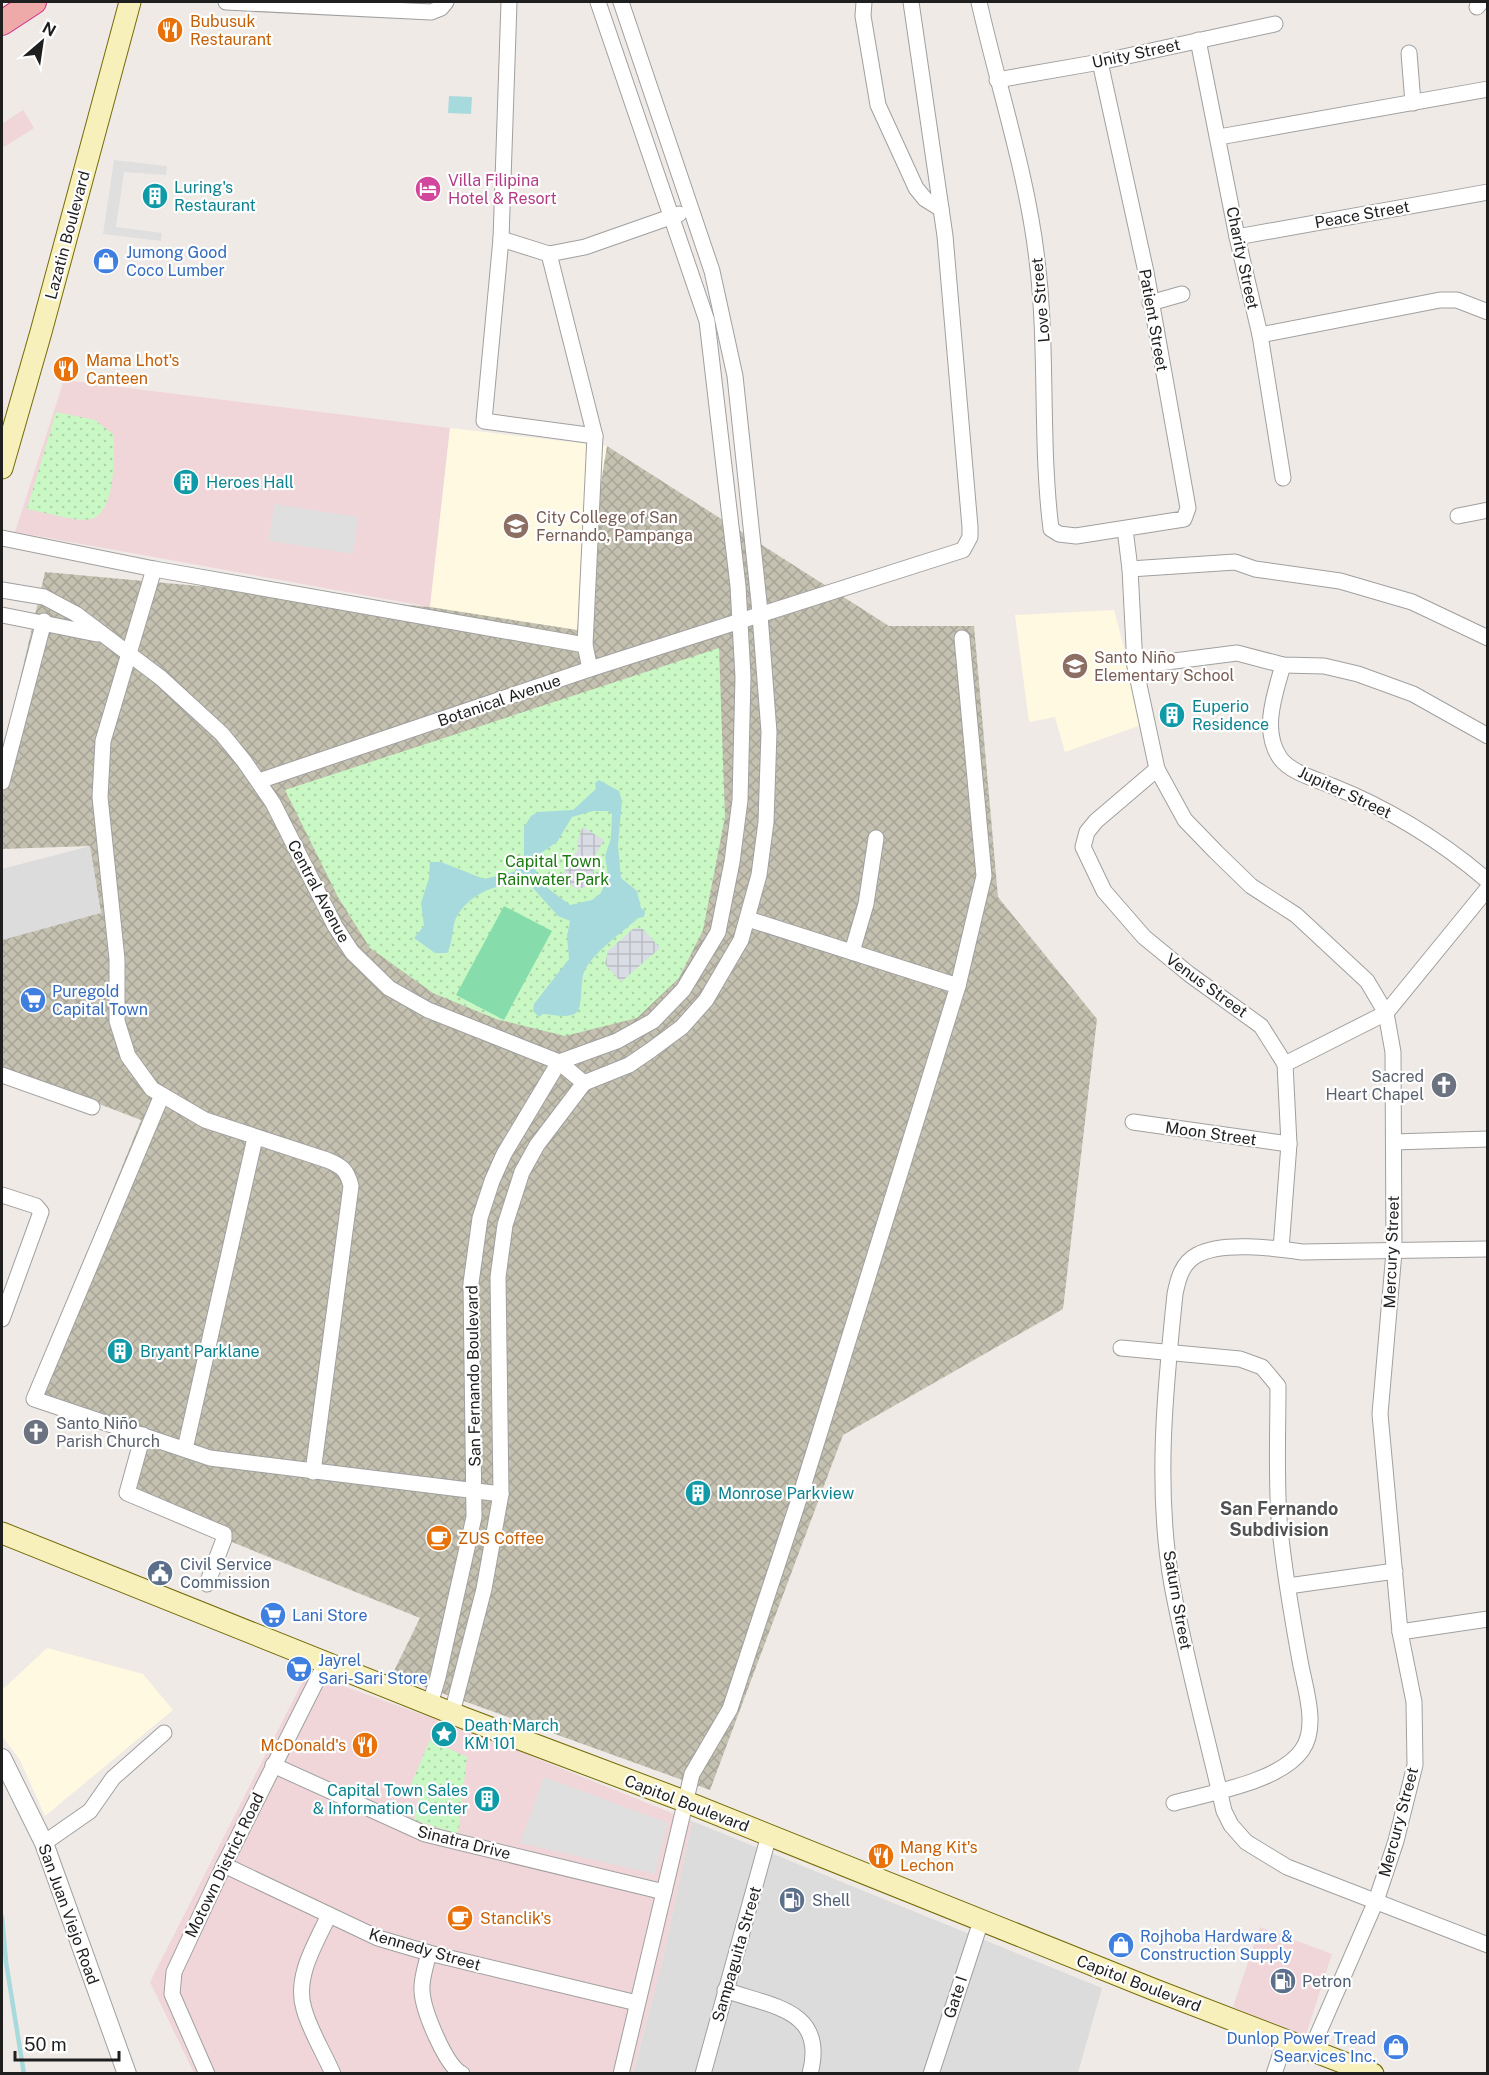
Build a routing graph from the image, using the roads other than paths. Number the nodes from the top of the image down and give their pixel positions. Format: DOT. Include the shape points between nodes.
graph roads {
  1 [pos="20,2"];
  2 [pos="34,2"];
  3 [pos="130,2"];
  4 [pos="226,2"];
  5 [pos="446,2"];
  6 [pos="509,2"];
  7 [pos="598,2"];
  8 [pos="621,2"];
  9 [pos="864,2"];
  10 [pos="911,2"];
  11 [pos="979,2"];
  12 [pos="2,13"];
  13 [pos="2,23"];
  14 [pos="1275,24"];
  15 [pos="1198,40"];
  16 [pos="1409,53"];
  17 [pos="1100,62"];
  18 [pos="997,80"];
  19 [pos="1488,89"];
  20 [pos="1413,103"];
  21 [pos="1219,137"];
  22 [pos="1488,192"];
  23 [pos="941,208"];
  24 [pos="691,209"];
  25 [pos="671,216"];
  26 [pos="1237,237"];
  27 [pos="501,239"];
  28 [pos="549,254"];
  29 [pos="1182,294"];
  30 [pos="1150,303"];
  31 [pos="1488,312"];
  32 [pos="1260,335"];
  33 [pos="595,436"];
  34 [pos="2,468"];
  35 [pos="1283,478"];
  36 [pos="1488,510"];
  37 [pos="1458,516"];
  38 [pos="1125,530"];
  39 [pos="2,538"];
  40 [pos="154,569"];
  41 [pos="1130,569"];
  42 [pos="2,590"];
  43 [pos="2,615"];
  44 [pos="759,616"];
  45 [pos="44,621"];
  46 [pos="740,621"];
  47 [pos="103,635"];
  48 [pos="962,638"];
  49 [pos="1488,638"];
  50 [pos="585,645"];
  51 [pos="128,653"];
  52 [pos="1283,665"];
  53 [pos="1135,666"];
  54 [pos="590,669"];
  55 [pos="1488,736"];
  56 [pos="1157,769"];
  57 [pos="259,781"];
  58 [pos="2,782"];
  59 [pos="876,838"];
  60 [pos="1488,881"];
  61 [pos="1488,888"];
  62 [pos="748,919"];
  63 [pos="852,952"];
  64 [pos="958,986"];
  65 [pos="1386,1013"];
  66 [pos="559,1062"];
  67 [pos="1285,1064"];
  68 [pos="2,1075"];
  69 [pos="584,1083"];
  70 [pos="162,1095"];
  71 [pos="92,1107"];
  72 [pos="1133,1122"];
  73 [pos="255,1138"];
  74 [pos="1488,1139"];
  75 [pos="1394,1142"];
  76 [pos="1290,1144"];
  77 [pos="2,1195"];
  78 [pos="1281,1249"];
  79 [pos="1488,1249"];
  80 [pos="1394,1252"];
  81 [pos="2,1318"];
  82 [pos="1121,1348"];
  83 [pos="1169,1351"];
  84 [pos="143,1435"];
  85 [pos="185,1449"];
  86 [pos="314,1473"];
  87 [pos="475,1491"];
  88 [pos="501,1494"];
  89 [pos="2,1533"];
  90 [pos="1395,1570"];
  91 [pos="207,1584"];
  92 [pos="1288,1586"];
  93 [pos="1488,1619"];
  94 [pos="1400,1632"];
  95 [pos="326,1662"];
  96 [pos="430,1704"];
  97 [pos="452,1713"];
  98 [pos="164,1733"];
  99 [pos="2,1758"];
  100 [pos="273,1765"];
  101 [pos="1219,1790"];
  102 [pos="684,1801"];
  103 [pos="1174,1803"];
  104 [pos="769,1835"];
  105 [pos="44,1842"];
  106 [pos="224,1865"];
  107 [pos="664,1892"];
  108 [pos="1376,1901"];
  109 [pos="329,1915"];
  110 [pos="981,1921"];
  111 [pos="1488,1945"];
  112 [pos="429,1953"];
  113 [pos="725,1990"];
  114 [pos="637,2003"];
  115 [pos="1286,2041"];
  116 [pos="1311,2050"];
  117 [pos="127,2073"];
  118 [pos="207,2073"];
  119 [pos="333,2073"];
  120 [pos="462,2073"];
  121 [pos="621,2073"];
  122 [pos="703,2073"];
  123 [pos="810,2073"];
  124 [pos="931,2073"];
  125 [pos="1274,2073"];
  126 [pos="1373,2073"];
  1 -- 12 [label="highway"];
  2 -- 13 [label="highway"];
  3 -- 34 [label="main road, Lazatin Boulevard"];
  4 -- 5 [label="street" via="431,12"];
  6 -- 27 [label="street"];
  7 -- 25 [label="street"];
  8 -- 24 [label="street"];
  9 -- 23 [label="street" via="878,105 916,188 925,200"];
  10 -- 23 [label="street"];
  11 -- 18 [label="street, Love Street"];
  14 -- 15 [label="street, Unity Street"];
  15 -- 17 [label="street, Unity Street"];
  15 -- 21 [label="street, Charity Street"];
  16 -- 20 [label="street"];
  17 -- 18 [label="street, Unity Street"];
  17 -- 30 [label="street, Patient Street"];
  18 -- 38 [label="street, Love Street" via="1037,258 1045,351 1051,529 1076,536"];
  19 -- 20 [label="street"];
  20 -- 21 [label="street"];
  21 -- 26 [label="street, Charity Street"];
  22 -- 26 [label="street, Peace Street"];
  23 -- 44 [label="street, Botanical Avenue" via="970,527 967,544 963,550"];
  24 -- 25 [label="street"];
  24 -- 44 [label="street" via="712,271 735,376"];
  25 -- 28 [label="street" via="585,247"];
  25 -- 46 [label="street" via="707,321"];
  26 -- 32 [label="street, Charity Street"];
  27 -- 28 [label="street"];
  27 -- 33 [label="street" via="484,422"];
  28 -- 33 [label="street"];
  29 -- 30 [label="street"];
  30 -- 38 [label="street, Patient Street" via="1188,508 1184,519"];
  31 -- 32 [label="street" via="1457,300 1440,300"];
  32 -- 35 [label="street, Charity Street"];
  33 -- 50 [label="street"];
  36 -- 37 [label="street"];
  38 -- 41 [label="street, Mercury Street"];
  39 -- 40 [label="street"];
  40 -- 50 [label="street"];
  40 -- 51 [label="street"];
  41 -- 49 [label="street" via="1235,562 1255,569 1340,581 1412,602"];
  41 -- 53 [label="street, Mercury Street"];
  42 -- 47 [label="street, Central Avenue" via="44,597 60,604"];
  43 -- 45 [label="street, Central Avenue"];
  44 -- 46 [label="street, Botanical Avenue"];
  44 -- 62 [label="street" via="769,732 766,822"];
  45 -- 47 [label="street, Central Avenue"];
  45 -- 58 [label="street"];
  46 -- 54 [label="street, Botanical Avenue"];
  46 -- 66 [label="street" via="740,800 718,932 683,990 653,1021 617,1041"];
  47 -- 51 [label="street, Central Avenue"];
  48 -- 64 [label="street" via="984,876"];
  50 -- 54 [label="street"];
  51 -- 57 [label="street, Central Avenue" via="207,720"];
  51 -- 70 [label="street" via="103,741 100,797 117,959 117,1021 128,1056 152,1089"];
  52 -- 53 [label="street" via="1237,653"];
  52 -- 55 [label="street" via="1324,666 1381,682 1413,694"];
  52 -- 60 [label="street, Jupiter Street" via="1270,712 1273,740 1281,759 1299,772 1396,815"];
  53 -- 56 [label="street, Mercury Street"];
  54 -- 57 [label="street, Botanical Avenue"];
  56 -- 65 [label="street, Mercury Street" via="1185,820 1251,886 1296,915 1361,975"];
  56 -- 67 [label="street, Venus Street" via="1087,832 1083,847 1104,891 1144,937 1261,1026"];
  57 -- 66 [label="street, Central Avenue" via="335,926 371,972 389,988 428,1010"];
  59 -- 63 [label="street" via="866,904"];
  61 -- 65 [label="street"];
  62 -- 63 [label="street"];
  62 -- 69 [label="street" via="725,971 682,1027 629,1065"];
  63 -- 64 [label="street"];
  64 -- 102 [label="street" via="734,1698 692,1774"];
  65 -- 67 [label="street"];
  65 -- 75 [label="street, Mercury Street" via="1393,1052"];
  66 -- 69 [label="street, Central Avenue"];
  66 -- 87 [label="street, San Fernando Boulevard" via="504,1154 480,1218 471,1283"];
  67 -- 76 [label="street, Venus Street"];
  68 -- 71 [label="street"];
  69 -- 88 [label="street, San Fernando Boulevard" via="537,1145 522,1172 505,1225 498,1277"];
  70 -- 73 [label="street" via="206,1120"];
  70 -- 84 [label="street" via="34,1399"];
  72 -- 76 [label="street, Moon Street"];
  73 -- 85 [label="street"];
  73 -- 86 [label="street" via="342,1166 351,1186"];
  74 -- 75 [label="street"];
  75 -- 80 [label="street, Mercury Street"];
  76 -- 78 [label="street, Venus Street"];
  77 -- 81 [label="street" via="36,1206 41,1212"];
  78 -- 80 [label="street, Saturn Street"];
  78 -- 83 [label="street, Saturn Street" via="1222,1248 1196,1255 1188,1262 1179,1274"];
  79 -- 80 [label="street, Saturn Street"];
  80 -- 90 [label="street, Mercury Street" via="1380,1413"];
  82 -- 83 [label="street"];
  83 -- 92 [label="street" via="1240,1359 1262,1367 1278,1386 1279,1519"];
  83 -- 101 [label="street, Saturn Street" via="1164,1494 1172,1583"];
  84 -- 85 [label="street"];
  84 -- 91 [label="street" via="127,1493 224,1534"];
  85 -- 86 [label="street" via="210,1458"];
  86 -- 87 [label="street"];
  87 -- 88 [label="street"];
  87 -- 96 [label="street, San Fernando Boulevard" via="474,1516"];
  88 -- 97 [label="street, San Fernando Boulevard" via="484,1589"];
  89 -- 95 [label="main road, Capitol Boulevard"];
  90 -- 92 [label="street"];
  90 -- 94 [label="street, Mercury Street"];
  92 -- 101 [label="street" via="1306,1691 1308,1738 1302,1751 1286,1765 1260,1779"];
  93 -- 94 [label="street"];
  94 -- 108 [label="street, Mercury Street" via="1414,1702 1415,1765"];
  95 -- 96 [label="main road, Capitol Boulevard"];
  95 -- 100 [label="street, Motown District Road"];
  96 -- 97 [label="main road, Capitol Boulevard"];
  97 -- 102 [label="main road, Capitol Boulevard"];
  98 -- 105 [label="street" via="113,1778 90,1811"];
  99 -- 105 [label="street, San Juan Viejo Road"];
  100 -- 106 [label="street, Motown District Road"];
  100 -- 107 [label="street, Sinatra Drive" via="425,1834"];
  101 -- 103 [label="street"];
  101 -- 108 [label="street, Saturn Street" via="1231,1825 1246,1842 1287,1867"];
  102 -- 104 [label="main road, Capitol Boulevard"];
  102 -- 107 [label="street"];
  104 -- 110 [label="main road, Capitol Boulevard"];
  104 -- 113 [label="street, Sampaguita Street"];
  105 -- 117 [label="street, San Juan Viejo Road"];
  106 -- 109 [label="street, Kennedy Street"];
  106 -- 118 [label="street, Motown District Road" via="173,1978 172,1994"];
  107 -- 114 [label="street"];
  108 -- 111 [label="street, Saturn Street"];
  108 -- 116 [label="street, Mercury Street"];
  109 -- 112 [label="street, Kennedy Street" via="378,1938"];
  109 -- 119 [label="street" via="308,1961 302,1996"];
  110 -- 115 [label="main road, Capitol Boulevard"];
  110 -- 124 [label="street, Gate I"];
  112 -- 114 [label="street, Kennedy Street"];
  112 -- 120 [label="street" via="422,1992 446,2058 454,2070"];
  113 -- 122 [label="street, Sampaguita Street"];
  113 -- 123 [label="street" via="792,2014 807,2025 816,2053"];
  114 -- 121 [label="street"];
  115 -- 116 [label="main road, Capitol Boulevard"];
  115 -- 125 [label="street"];
  116 -- 126 [label="main road, Capitol Boulevard"];
}
